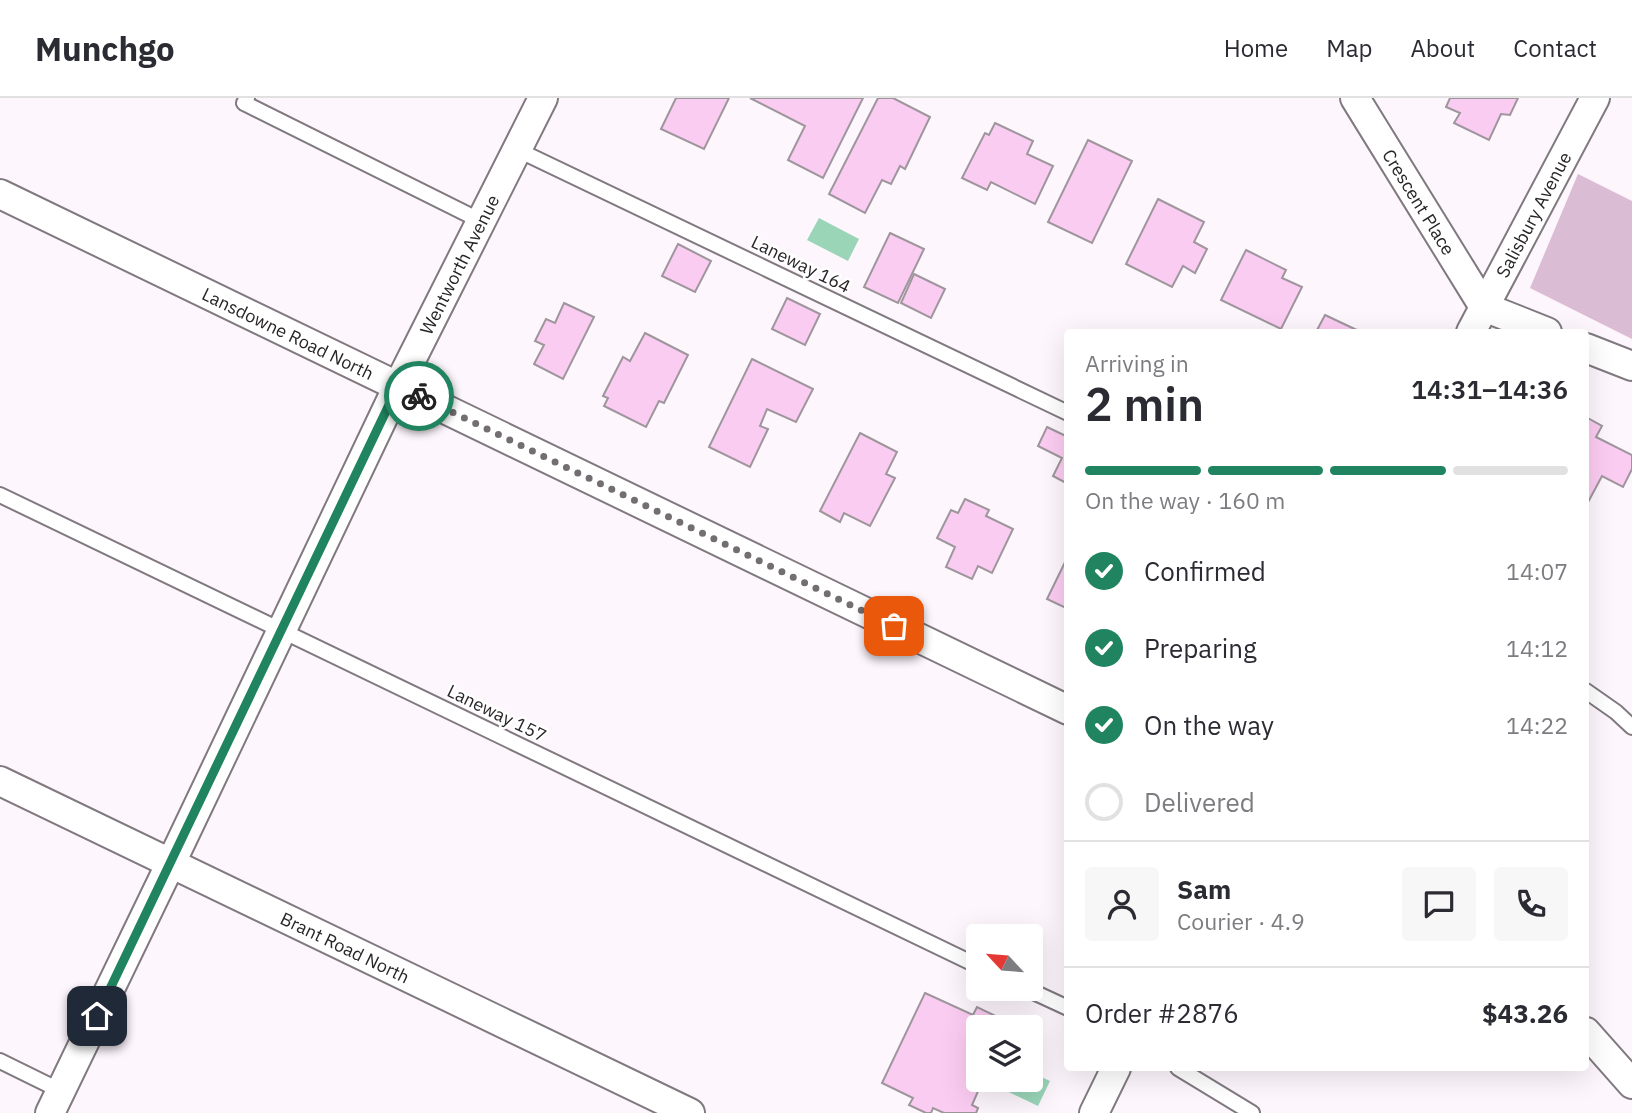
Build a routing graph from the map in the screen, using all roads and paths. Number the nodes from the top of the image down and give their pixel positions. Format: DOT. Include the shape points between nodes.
graph roads {
  1 [pos="247,98"];
  2 [pos="543,98"];
  3 [pos="1355,98"];
  4 [pos="1595,98"];
  5 [pos="518,150"];
  6 [pos="0,194"];
  7 [pos="481,221"];
  8 [pos="1484,307"];
  9 [pos="1473,329"];
  10 [pos="1539,329"];
  11 [pos="1589,349"];
  12 [pos="1632,366"];
  13 [pos="398,386"];
  14 [pos="1064,411"];
  15 [pos="0,495"];
  16 [pos="281,631"];
  17 [pos="1589,693"];
  18 [pos="1064,708"];
  19 [pos="1632,727"];
  20 [pos="0,781"];
  21 [pos="171,863"];
  22 [pos="966,960"];
  23 [pos="1043,996"];
  24 [pos="1064,1006"];
  25 [pos="1589,1035"];
  26 [pos="0,1061"];
  27 [pos="1115,1071"];
  28 [pos="1183,1071"];
  29 [pos="1632,1084"];
  30 [pos="55,1102"];
  31 [pos="690,1113"];
  32 [pos="1094,1113"];
  33 [pos="1252,1113"];
  1 -- 7 [label="lane" via="244,103"];
  2 -- 5 [label="street, Wentworth Avenue"];
  3 -- 8 [label="street, Crescent Place"];
  4 -- 8 [label="street, Salisbury Avenue"];
  5 -- 7 [label="street, Wentworth Avenue"];
  5 -- 14 [label="lane, Laneway 164"];
  6 -- 13 [label="street, Lansdowne Road North"];
  7 -- 13 [label="street, Wentworth Avenue"];
  8 -- 9 [label="street, Salisbury Avenue"];
  8 -- 10 [label="street"];
  11 -- 12 [label="street"];
  13 -- 16 [label="street, Wentworth Avenue"];
  13 -- 18 [label="street, Lansdowne Road North"];
  15 -- 16 [label="lane, Laneway 157"];
  16 -- 21 [label="street, Wentworth Avenue"];
  16 -- 22 [label="lane, Laneway 157"];
  17 -- 19 [label="lane"];
  20 -- 21 [label="street, Brant Road North"];
  21 -- 30 [label="street, Wentworth Avenue"];
  21 -- 31 [label="street, Brant Road North"];
  23 -- 24 [label="lane"];
  25 -- 29 [label="street"];
  26 -- 30 [label="lane"];
  27 -- 32 [label="street"];
  28 -- 33 [label="lane"];
}
